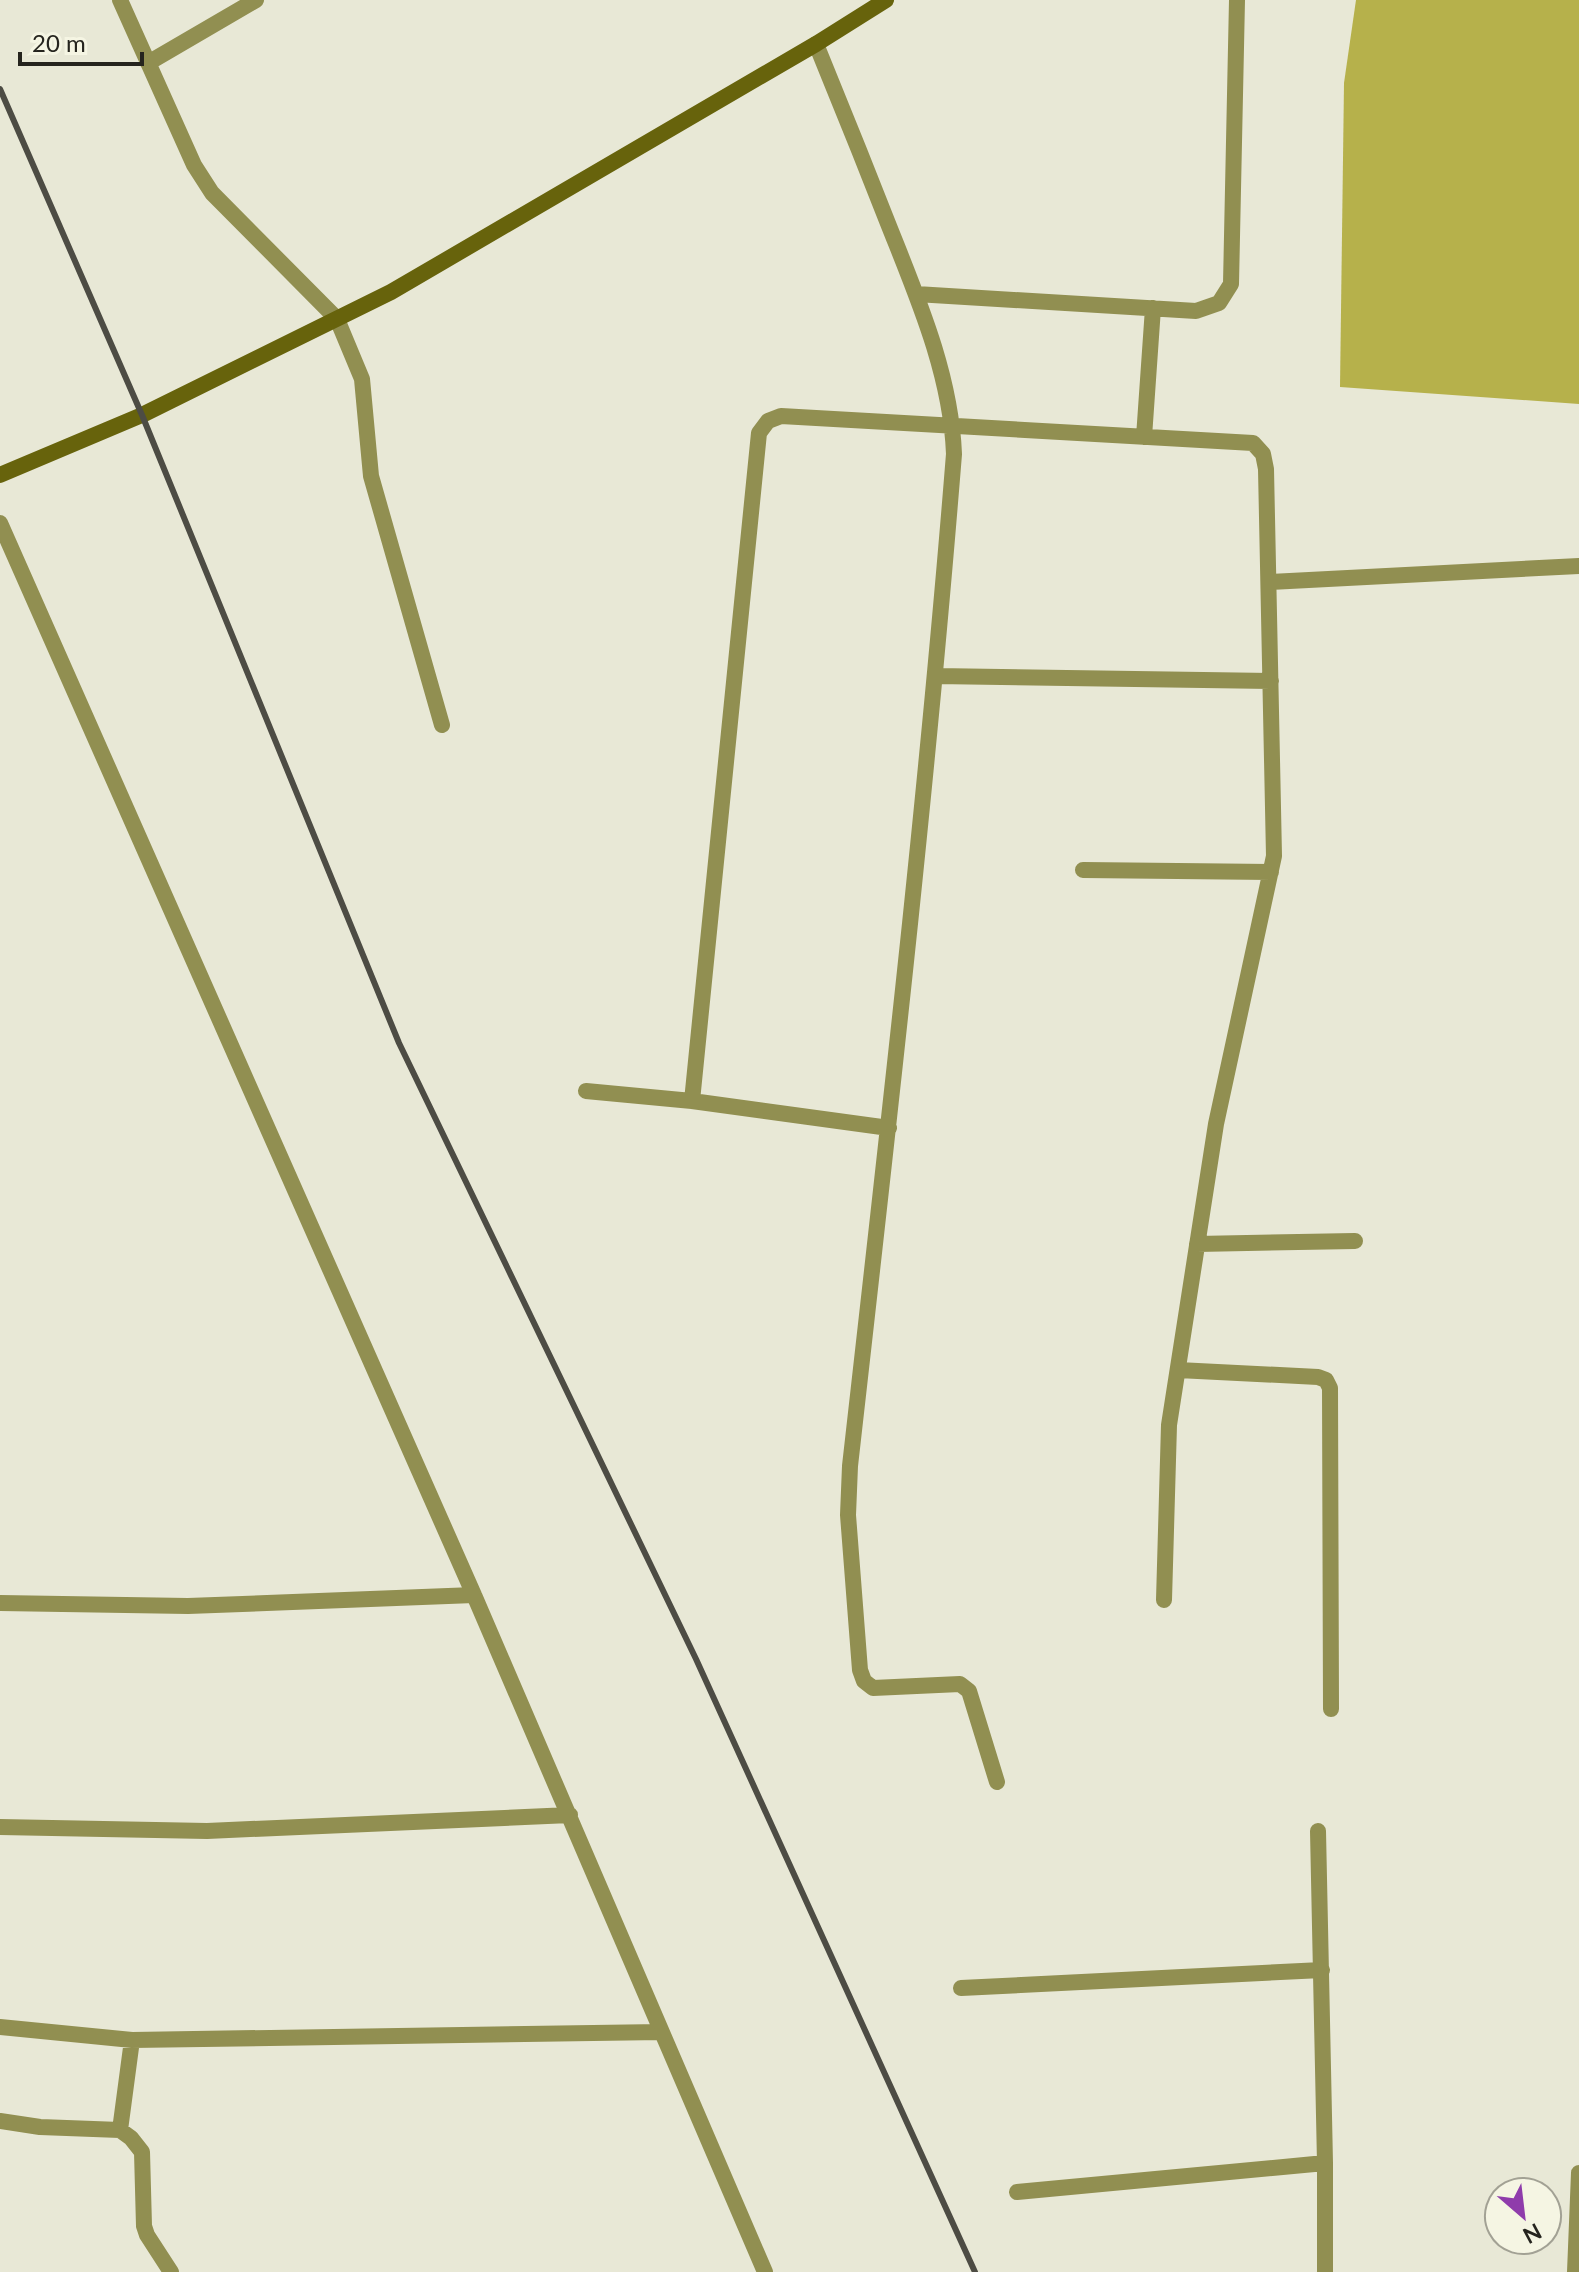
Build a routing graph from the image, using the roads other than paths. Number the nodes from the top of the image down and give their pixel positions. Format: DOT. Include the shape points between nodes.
graph roads {
  1 [pos="120,0"];
  2 [pos="256,0"];
  3 [pos="886,0"];
  4 [pos="1237,0"];
  5 [pos="816,44"];
  6 [pos="148,63"];
  7 [pos="916,294"];
  8 [pos="1153,308"];
  9 [pos="337,319"];
  10 [pos="953,426"];
  11 [pos="1144,437"];
  12 [pos="0,475"];
  13 [pos="0,523"];
  14 [pos="1579,566"];
  15 [pos="1270,582"];
  16 [pos="936,676"];
  17 [pos="1271,681"];
  18 [pos="442,725"];
  19 [pos="1083,870"];
  20 [pos="1271,872"];
  21 [pos="586,1091"];
  22 [pos="692,1101"];
  23 [pos="889,1128"];
  24 [pos="1355,1241"];
  25 [pos="1197,1244"];
  26 [pos="1178,1370"];
  27 [pos="474,1595"];
  28 [pos="1164,1600"];
  29 [pos="0,1603"];
  30 [pos="1331,1709"];
  31 [pos="997,1782"];
  32 [pos="570,1815"];
  33 [pos="0,1827"];
  34 [pos="1318,1831"];
  35 [pos="1322,1970"];
  36 [pos="961,1988"];
  37 [pos="0,2027"];
  38 [pos="661,2032"];
  39 [pos="132,2040"];
  40 [pos="0,2121"];
  41 [pos="120,2130"];
  42 [pos="1325,2163"];
  43 [pos="1579,2173"];
  44 [pos="1017,2192"];
  45 [pos="171,2272"];
  46 [pos="765,2272"];
  47 [pos="1325,2272"];
  48 [pos="1575,2272"];
  1 -- 6 [label="street"];
  2 -- 6 [label="street"];
  3 -- 5 [label="street"];
  4 -- 8 [label="street" via="1231,284 1219,303 1196,311"];
  5 -- 7 [label="street"];
  5 -- 9 [label="street"];
  6 -- 9 [label="street" via="212,193"];
  7 -- 8 [label="street"];
  7 -- 10 [label="street"];
  8 -- 11 [label="street"];
  9 -- 12 [label="street" via="142,415"];
  9 -- 18 [label="street" via="362,379 371,476"];
  10 -- 11 [label="street"];
  10 -- 16 [label="street"];
  10 -- 22 [label="street" via="781,416 759,433"];
  11 -- 15 [label="street" via="1253,443 1263,454"];
  13 -- 27 [label="street"];
  14 -- 15 [label="street"];
  15 -- 17 [label="street"];
  16 -- 17 [label="street"];
  16 -- 23 [label="street"];
  17 -- 20 [label="street"];
  19 -- 20 [label="street"];
  20 -- 25 [label="street" via="1222,1090"];
  21 -- 22 [label="street"];
  22 -- 23 [label="street"];
  23 -- 31 [label="street" via="850,1466 848,1515 860,1670 873,1688 960,1684 969,1691"];
  24 -- 25 [label="street"];
  25 -- 26 [label="street"];
  26 -- 28 [label="street" via="1167,1450"];
  26 -- 30 [label="street" via="1318,1377 1330,1388"];
  27 -- 29 [label="street" via="188,1606"];
  27 -- 32 [label="street"];
  32 -- 33 [label="street" via="207,1831"];
  32 -- 38 [label="street"];
  34 -- 35 [label="street"];
  35 -- 36 [label="street"];
  35 -- 42 [label="street"];
  37 -- 39 [label="street"];
  38 -- 39 [label="street"];
  38 -- 46 [label="street"];
  39 -- 41 [label="street"];
  40 -- 41 [label="street"];
  41 -- 45 [label="street" via="142,2152 144,2226"];
  42 -- 44 [label="street"];
  42 -- 47 [label="street"];
  43 -- 48 [label="street"];
}
